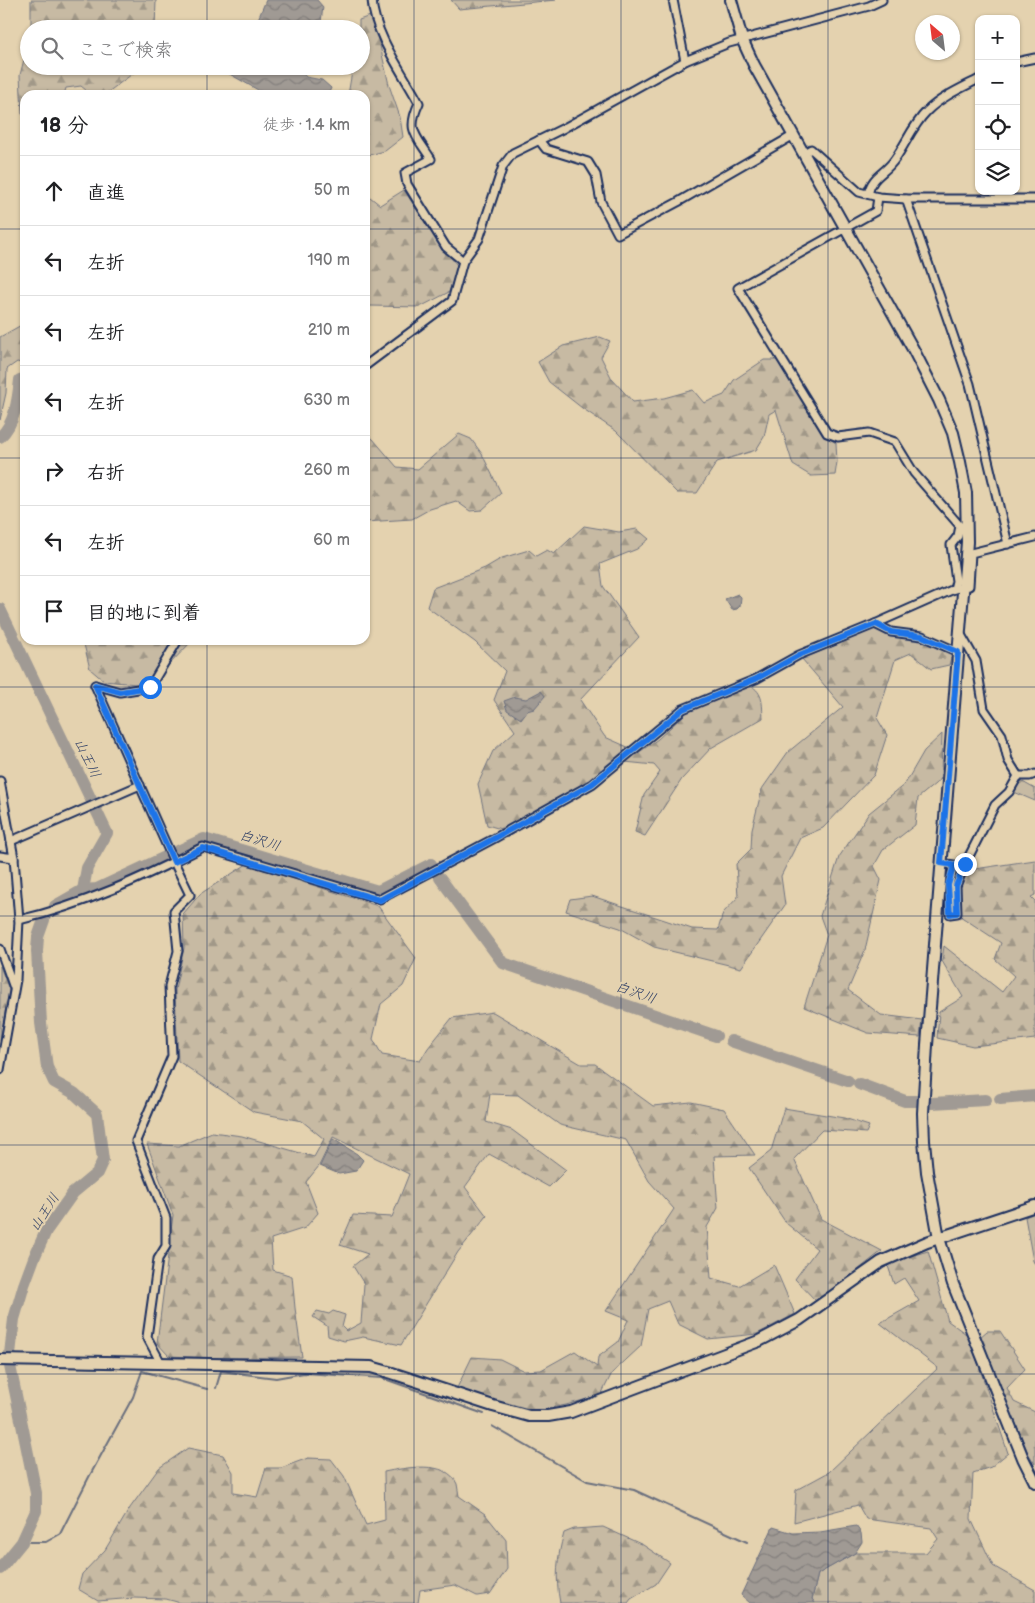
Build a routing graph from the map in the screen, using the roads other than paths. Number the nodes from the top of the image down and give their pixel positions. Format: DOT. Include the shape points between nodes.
graph roads {
  1 [pos="372,0"];
  2 [pos="673,0"];
  3 [pos="731,0"];
  4 [pos="882,0"];
  5 [pos="742,39"];
  6 [pos="1035,58"];
  7 [pos="685,61"];
  8 [pos="1020,61"];
  9 [pos="975,81"];
  10 [pos="794,135"];
  11 [pos="539,140"];
  12 [pos="804,153"];
  13 [pos="868,194"];
  14 [pos="878,197"];
  15 [pos="906,198"];
  16 [pos="1035,199"];
  17 [pos="845,228"];
  18 [pos="463,261"];
  19 [pos="370,362"];
  20 [pos="1035,537"];
  21 [pos="1008,544"];
  22 [pos="958,588"];
  23 [pos="876,624"];
  24 [pos="960,632"];
  25 [pos="175,645"];
  26 [pos="958,652"];
  27 [pos="1035,774"];
  28 [pos="1018,776"];
  29 [pos="0,781"];
  30 [pos="140,785"];
  31 [pos="11,841"];
  32 [pos="0,856"];
  33 [pos="14,858"];
  34 [pos="174,862"];
  35 [pos="941,863"];
  36 [pos="19,920"];
  37 [pos="0,949"];
  38 [pos="14,989"];
  39 [pos="0,1070"];
  40 [pos="1035,1206"];
  41 [pos="939,1238"];
  42 [pos="1,1360"];
  43 [pos="161,1363"];
  44 [pos="1035,1482"];
  1 -- 18 [label="street" via="372,10 384,39 419,103 412,130 431,158 405,173 407,184 446,247"];
  2 -- 7 [label="street"];
  3 -- 5 [label="street"];
  4 -- 5 [label="street"];
  5 -- 7 [label="street"];
  5 -- 10 [label="street"];
  6 -- 8 [label="street"];
  7 -- 11 [label="street"];
  9 -- 13 [label="street" via="926,112 894,160 872,181"];
  10 -- 11 [label="street" via="618,234 601,202 596,176 588,162 546,149"];
  10 -- 12 [label="street"];
  11 -- 18 [label="street" via="513,153 503,166 479,239"];
  12 -- 13 [label="street" via="811,149 859,192"];
  12 -- 17 [label="street"];
  13 -- 14 [label="street"];
  14 -- 15 [label="street"];
  14 -- 17 [label="street" via="876,212"];
  15 -- 16 [label="street"];
  15 -- 21 [label="street" via="970,384"];
  17 -- 22 [label="street" via="917,358 953,433 966,493 967,542"];
  17 -- 22 [label="street" via="738,288 827,433 838,437 869,433 895,442 914,473 960,526 951,545"];
  18 -- 19 [label="street" via="452,301"];
  20 -- 21 [label="street"];
  21 -- 22 [label="street" via="972,552 969,586"];
  22 -- 23 [label="street"];
  22 -- 24 [label="street"];
  23 -- 26 [label="street" via="891,632 922,636"];
  23 -- 34 [label="street" via="799,655 756,679 683,709 592,784 380,900 203,848"];
  24 -- 26 [label="street"];
  24 -- 28 [label="street" via="976,661 984,709 1002,735 1008,760"];
  25 -- 30 [label="street" via="150,687 120,692 95,685"];
  26 -- 35 [label="street"];
  27 -- 28 [label="street"];
  28 -- 35 [label="street" via="996,805 965,864 956,886 957,913 950,914 948,885 954,865"];
  29 -- 31 [label="street"];
  30 -- 31 [label="street"];
  30 -- 34 [label="street"];
  31 -- 33 [label="street"];
  32 -- 33 [label="street"];
  33 -- 36 [label="street"];
  34 -- 36 [label="street" via="86,901"];
  34 -- 43 [label="street" via="190,896 174,911 178,951 169,986 172,1056 136,1141 166,1218 166,1246 158,1259 147,1337"];
  35 -- 41 [label="street" via="923,1113 927,1172"];
  36 -- 38 [label="street"];
  37 -- 38 [label="street"];
  38 -- 39 [label="street"];
  40 -- 41 [label="street"];
  41 -- 43 [label="street" via="881,1262 799,1320 759,1341 571,1412 548,1416 528,1416 371,1367"];
  41 -- 44 [label="street" via="953,1284"];
  42 -- 43 [label="street"];
}
